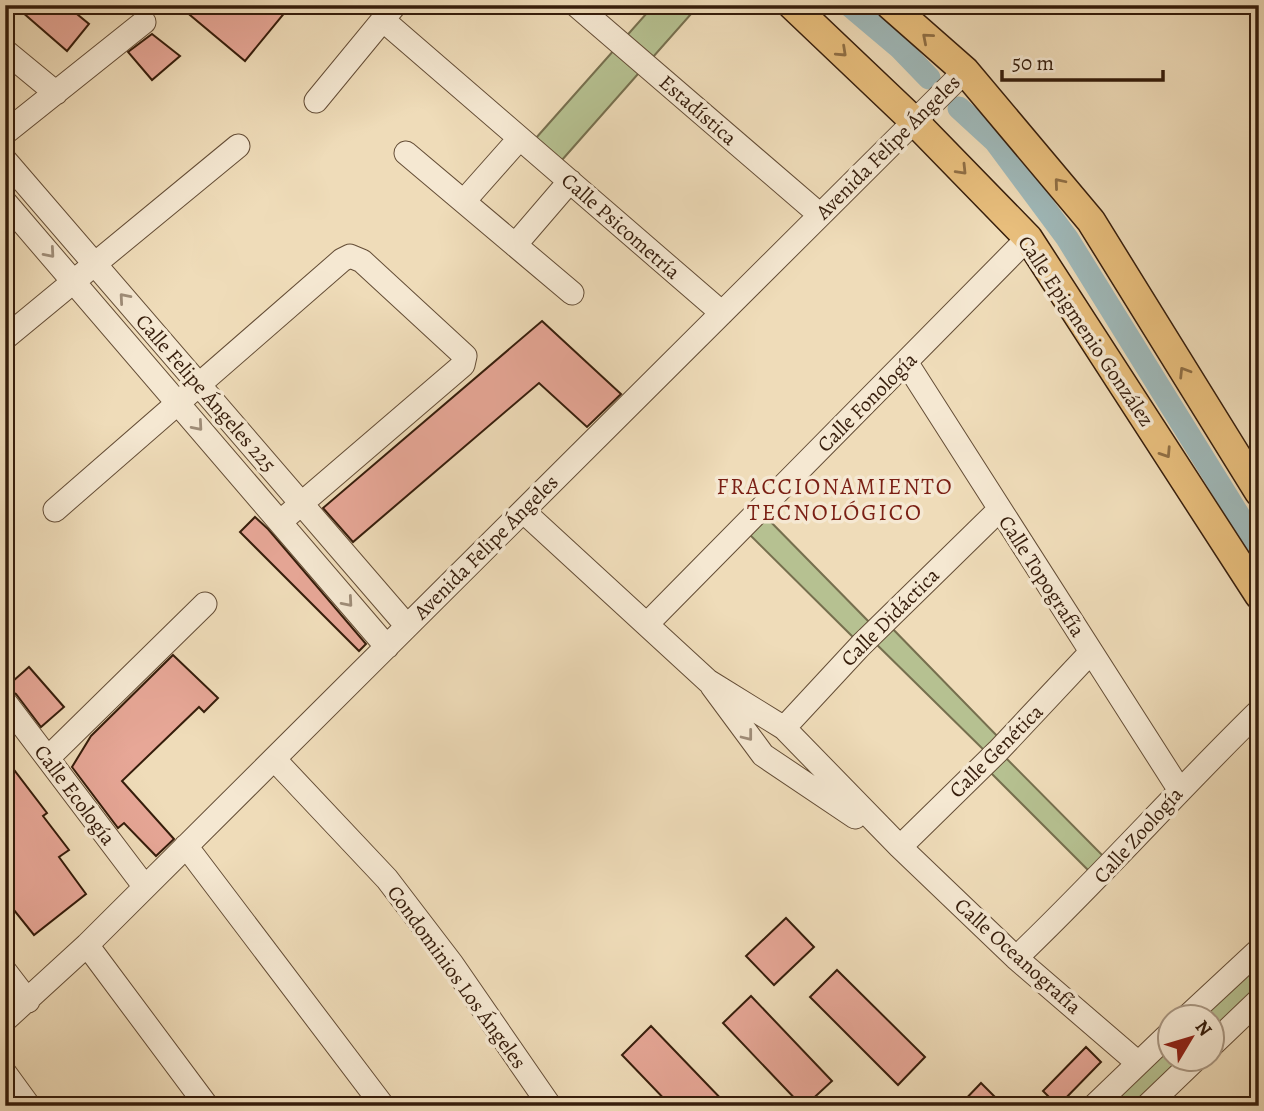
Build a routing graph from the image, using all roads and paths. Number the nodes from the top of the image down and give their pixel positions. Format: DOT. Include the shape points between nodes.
graph roads {
  1 [pos="576,5"];
  2 [pos="792,5"];
  3 [pos="890,5"];
  4 [pos="389,13"];
  5 [pos="144,22"];
  6 [pos="5,51"];
  7 [pos="965,71"];
  8 [pos="56,93"];
  9 [pos="316,101"];
  10 [pos="914,121"];
  11 [pos="5,133"];
  12 [pos="519,139"];
  13 [pos="238,146"];
  14 [pos="406,153"];
  15 [pos="5,160"];
  16 [pos="570,181"];
  17 [pos="464,201"];
  18 [pos="5,202"];
  19 [pos="820,215"];
  20 [pos="1028,239"];
  21 [pos="515,245"];
  22 [pos="96,265"];
  23 [pos="75,283"];
  24 [pos="572,293"];
  25 [pos="722,313"];
  26 [pos="5,338"];
  27 [pos="906,362"];
  28 [pos="199,385"];
  29 [pos="178,403"];
  30 [pos="1259,492"];
  31 [pos="301,504"];
  32 [pos="1000,509"];
  33 [pos="55,510"];
  34 [pos="523,511"];
  35 [pos="280,522"];
  36 [pos="1259,595"];
  37 [pos="205,604"];
  38 [pos="647,624"];
  39 [pos="407,626"];
  40 [pos="387,646"];
  41 [pos="1091,652"];
  42 [pos="708,681"];
  43 [pos="5,702"];
  44 [pos="1259,711"];
  45 [pos="784,728"];
  46 [pos="48,758"];
  47 [pos="274,760"];
  48 [pos="1179,789"];
  49 [pos="186,846"];
  50 [pos="900,847"];
  51 [pos="145,887"];
  52 [pos="87,946"];
  53 [pos="1259,950"];
  54 [pos="1016,958"];
  55 [pos="5,971"];
  56 [pos="1259,1000"];
  57 [pos="29,1001"];
  58 [pos="1204,1002"];
  59 [pos="5,1020"];
  60 [pos="1226,1032"];
  61 [pos="1156,1047"];
  62 [pos="1138,1063"];
  63 [pos="1183,1072"];
  64 [pos="5,1073"];
  65 [pos="29,1106"];
  66 [pos="206,1106"];
  67 [pos="383,1106"];
  68 [pos="550,1106"];
  69 [pos="1094,1106"];
  70 [pos="1147,1106"];
  1 -- 19 [label="street, Estadística"];
  2 -- 10 [label="main road, Calle Epigmenio González, one-way"];
  7 -- 3 [label="main road, one-way"];
  4 -- 9 [label="street"];
  4 -- 12 [label="street, Calle Psicometría"];
  5 -- 8 [label="street"];
  6 -- 8 [label="street"];
  7 -- 10 [label="street, Avenida Felipe Ángeles"];
  30 -- 7 [label="main road, one-way" via="1091,221"];
  8 -- 11 [label="street"];
  10 -- 19 [label="street, Avenida Felipe Ángeles"];
  10 -- 20 [label="main road, Calle Epigmenio González, one-way"];
  12 -- 16 [label="street, Calle Psicometría"];
  12 -- 17 [label="street"];
  13 -- 22 [label="street"];
  14 -- 17 [label="street"];
  15 -- 22 [label="street, Calle Felipe Ángeles 225"];
  16 -- 21 [label="street"];
  16 -- 25 [label="street, Calle Psicometría"];
  17 -- 21 [label="street"];
  18 -- 23 [label="street, Calle Felipe Ángeles 225, one-way"];
  19 -- 25 [label="street, Avenida Felipe Ángeles"];
  20 -- 27 [label="street, Calle Fonología"];
  20 -- 36 [label="main road, Calle Epigmenio González, one-way"];
  21 -- 24 [label="street"];
  22 -- 23 [label="street"];
  28 -- 22 [label="street, Calle Felipe Ángeles 225, one-way"];
  23 -- 26 [label="street"];
  23 -- 29 [label="street, Calle Felipe Ángeles 225"];
  25 -- 34 [label="street, Avenida Felipe Ángeles"];
  27 -- 32 [label="street, Calle Topografía"];
  27 -- 38 [label="street, Calle Fonología"];
  28 -- 29 [label="street"];
  28 -- 31 [label="street, Calle Felipe Ángeles 225"];
  28 -- 31 [label="street" via="351,256 459,348 465,356 463,365"];
  29 -- 33 [label="street"];
  29 -- 35 [label="street, Calle Felipe Ángeles 225, one-way"];
  31 -- 35 [label="street"];
  31 -- 39 [label="street, Calle Felipe Ángeles 225"];
  32 -- 41 [label="street, Calle Topografía"];
  32 -- 45 [label="street, Calle Didáctica"];
  34 -- 38 [label="street, Calle Oceanografía"];
  34 -- 39 [label="street, Avenida Felipe Ángeles"];
  35 -- 40 [label="street, Calle Felipe Ángeles 225, one-way"];
  37 -- 46 [label="street"];
  38 -- 42 [label="street, Calle Oceanografía"];
  39 -- 40 [label="street, Avenida Felipe Ángeles"];
  40 -- 47 [label="street, Avenida Felipe Ángeles"];
  41 -- 48 [label="street, Calle Topografía"];
  41 -- 50 [label="street, Calle Genética"];
  42 -- 45 [label="street, Calle Oceanografía"];
  42 -- 50 [label="street, Calle Oceanografía, one-way" via="763,755"];
  43 -- 46 [label="street, Calle Ecología"];
  44 -- 48 [label="street, Calle Zoología"];
  45 -- 50 [label="street, Calle Oceanografía"];
  46 -- 51 [label="street, Calle Ecología"];
  47 -- 49 [label="street, Avenida Felipe Ángeles"];
  47 -- 68 [label="street, Condominios Los Ángeles" via="387,879"];
  48 -- 54 [label="street, Calle Zoología" via="1098,880"];
  49 -- 51 [label="street, Avenida Felipe Ángeles"];
  49 -- 67 [label="street"];
  50 -- 54 [label="street, Calle Oceanografía"];
  51 -- 52 [label="street, Avenida Felipe Ángeles"];
  52 -- 57 [label="street, Avenida Felipe Ángeles"];
  52 -- 66 [label="street"];
  53 -- 58 [label="street"];
  54 -- 62 [label="street, Calle Oceanografía"];
  55 -- 57 [label="street"];
  56 -- 60 [label="street"];
  57 -- 59 [label="street, Avenida Felipe Ángeles"];
  61 -- 62 [label="street"];
  62 -- 69 [label="street"];
  63 -- 70 [label="street"];
  64 -- 65 [label="street"];
}
